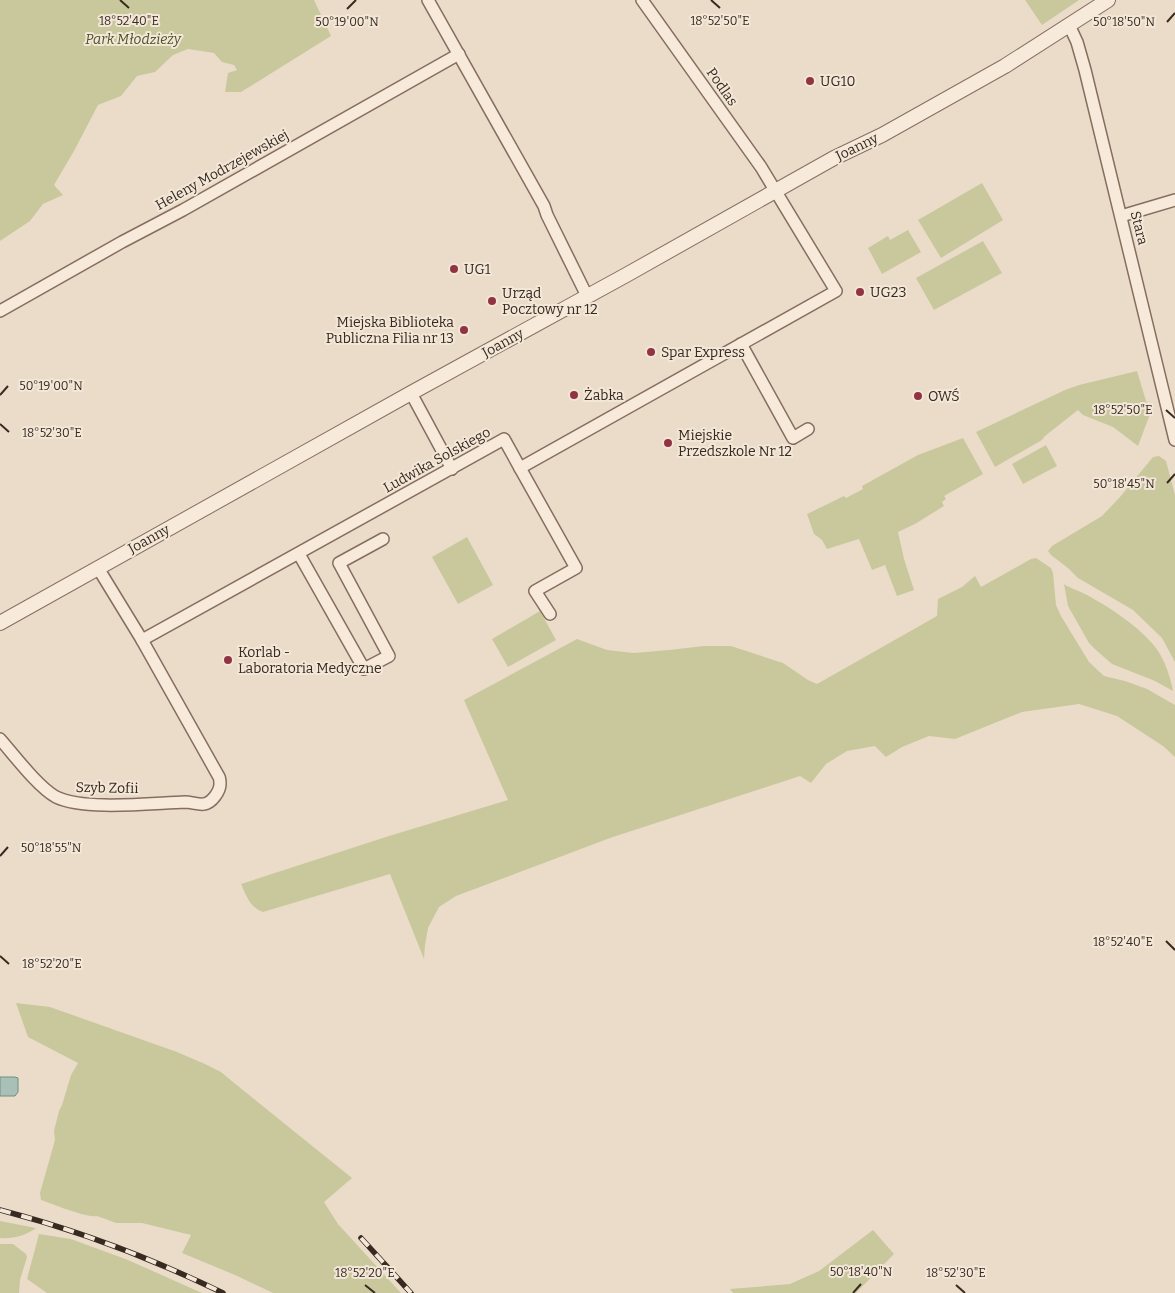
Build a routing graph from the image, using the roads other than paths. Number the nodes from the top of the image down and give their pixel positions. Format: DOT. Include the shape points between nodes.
graph roads {
  1 [pos="428,0"];
  2 [pos="642,0"];
  3 [pos="1108,0"];
  4 [pos="1069,25"];
  5 [pos="459,54"];
  6 [pos="776,192"];
  7 [pos="1175,200"];
  8 [pos="1121,216"];
  9 [pos="587,296"];
  10 [pos="0,311"];
  11 [pos="741,344"];
  12 [pos="411,393"];
  13 [pos="808,429"];
  14 [pos="1175,440"];
  15 [pos="520,468"];
  16 [pos="452,469"];
  17 [pos="382,539"];
  18 [pos="299,554"];
  19 [pos="98,568"];
  20 [pos="550,614"];
  21 [pos="0,623"];
  22 [pos="142,640"];
  23 [pos="0,739"];
  1 -- 5 [label="street"];
  2 -- 6 [label="street, Podlas"];
  3 -- 4 [label="street, Joanny"];
  4 -- 6 [label="street, Joanny" via="1005,66"];
  4 -- 8 [label="street, Stara" via="1085,70"];
  5 -- 9 [label="street" via="544,206"];
  5 -- 10 [label="street, Heleny Modrzejewskiej"];
  6 -- 9 [label="street, Joanny"];
  6 -- 11 [label="street" via="836,291"];
  7 -- 8 [label="street"];
  8 -- 14 [label="street, Stara"];
  9 -- 12 [label="street, Joanny"];
  11 -- 13 [label="street" via="793,438"];
  11 -- 15 [label="street"];
  12 -- 16 [label="street"];
  12 -- 19 [label="street, Joanny"];
  15 -- 16 [label="street, Ludwika Solskiego" via="504,440"];
  15 -- 20 [label="street" via="576,568 535,591"];
  16 -- 18 [label="street, Ludwika Solskiego"];
  17 -- 18 [label="street" via="339,563 389,656 364,669"];
  18 -- 22 [label="street, Ludwika Solskiego"];
  19 -- 21 [label="street, Joanny"];
  19 -- 22 [label="street"];
  22 -- 23 [label="street, Szyb Zofii" via="219,777 216,796 209,802 104,805 68,802 42,787"];
}
